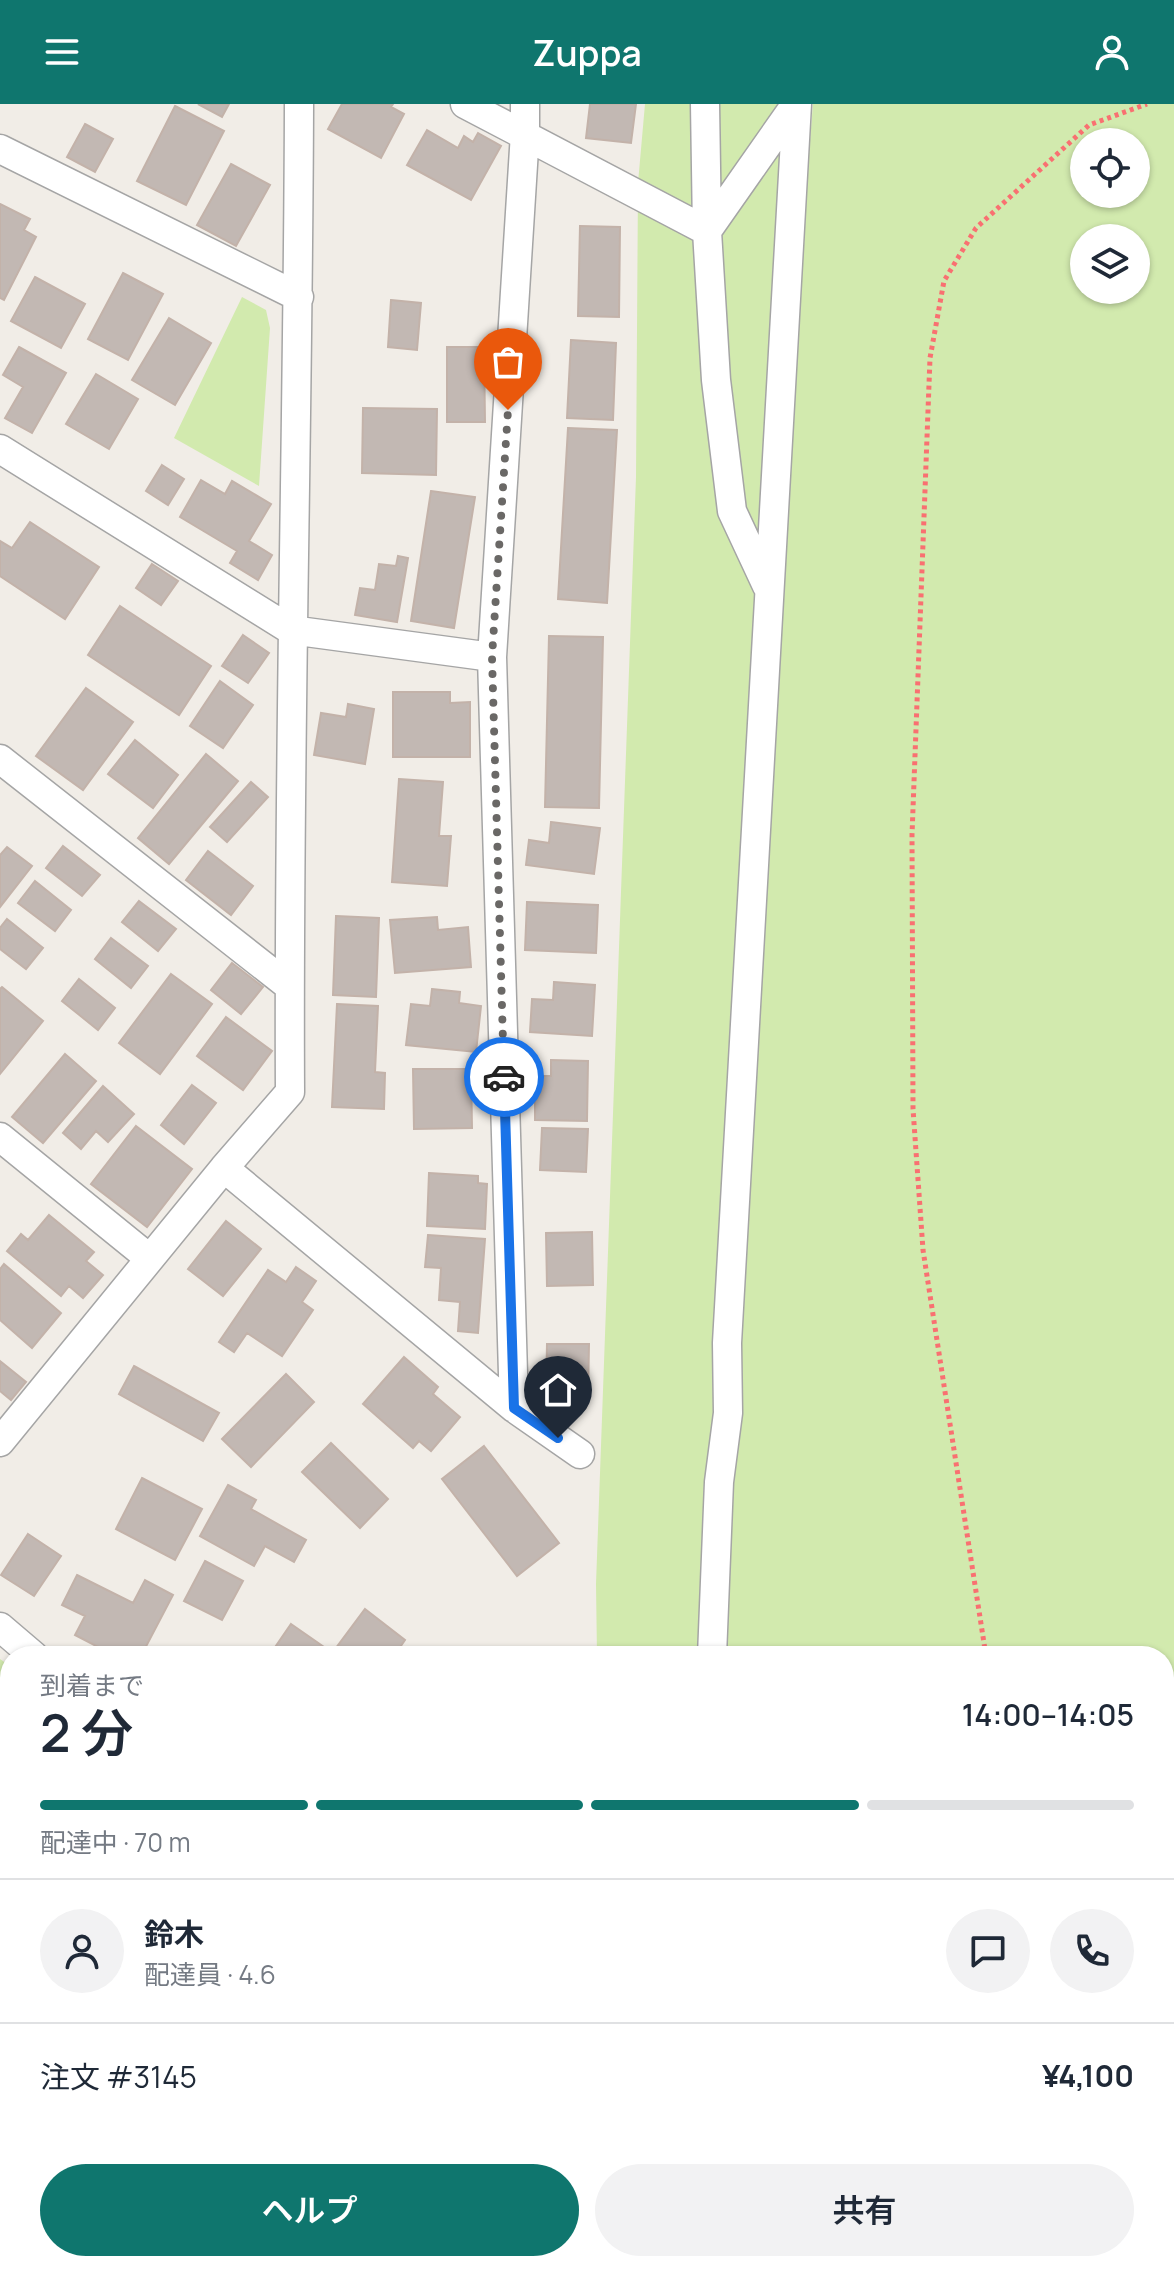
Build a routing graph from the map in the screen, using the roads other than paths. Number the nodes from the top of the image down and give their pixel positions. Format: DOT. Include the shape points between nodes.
graph roads {
  1 [pos="299,104"];
  2 [pos="465,104"];
  3 [pos="525,104"];
  4 [pos="705,104"];
  5 [pos="796,104"];
  6 [pos="525,133"];
  7 [pos="0,149"];
  8 [pos="707,231"];
  9 [pos="299,297"];
  10 [pos="0,449"];
  11 [pos="768,589"];
  12 [pos="291,630"];
  13 [pos="492,657"];
  14 [pos="0,759"];
  15 [pos="289,986"];
  16 [pos="0,1137"];
  17 [pos="224,1168"];
  18 [pos="149,1258"];
  19 [pos="514,1408"];
  20 [pos="0,1442"];
  21 [pos="580,1454"];
  22 [pos="0,1627"];
  23 [pos="22,1646"];
  24 [pos="712,1646"];
  1 -- 9 [label="street"];
  2 -- 6 [label="street"];
  3 -- 6 [label="street"];
  4 -- 8 [label="street"];
  5 -- 8 [label="street"];
  5 -- 11 [label="street"];
  6 -- 8 [label="street"];
  6 -- 13 [label="street"];
  7 -- 9 [label="street"];
  8 -- 11 [label="street" via="716,380 732,511"];
  9 -- 12 [label="street"];
  10 -- 12 [label="street"];
  11 -- 24 [label="street"];
  12 -- 13 [label="street"];
  12 -- 15 [label="street"];
  13 -- 19 [label="street"];
  14 -- 15 [label="street"];
  15 -- 17 [label="street" via="290,1092"];
  16 -- 18 [label="street"];
  17 -- 18 [label="street"];
  17 -- 19 [label="street"];
  18 -- 20 [label="street"];
  19 -- 21 [label="street"];
  22 -- 23 [label="street"];
}
